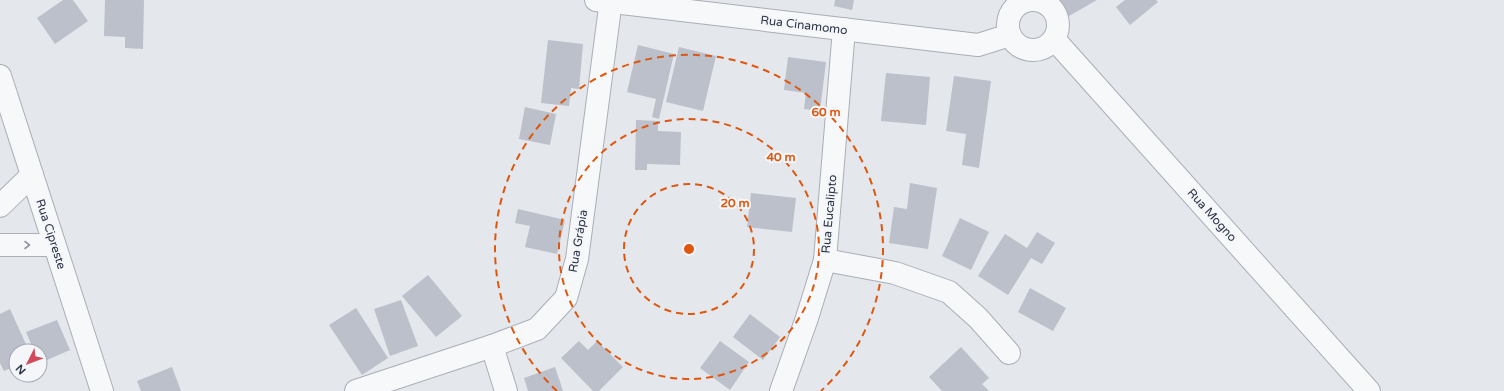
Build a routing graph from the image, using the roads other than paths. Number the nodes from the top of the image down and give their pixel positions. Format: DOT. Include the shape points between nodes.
graph roads {
  1 [pos="606,1"];
  2 [pos="1015,3"];
  3 [pos="844,30"];
  4 [pos="1010,35"];
  5 [pos="1054,39"];
  6 [pos="0,76"];
  7 [pos="32,176"];
  8 [pos="0,206"];
  9 [pos="0,245"];
  10 [pos="54,245"];
  11 [pos="825,260"];
  12 [pos="492,346"];
  13 [pos="1009,353"];
  14 [pos="102,391"];
  15 [pos="356,391"];
  16 [pos="506,391"];
  17 [pos="781,391"];
  18 [pos="1369,391"];
  1 -- 3 [label="street, Rua Cinamomo"];
  1 -- 12 [label="street, Rua Grápia" via="577,260 566,298 537,328"];
  2 -- 4 [label="street" via="1009,19"];
  2 -- 5 [label="street" via="1039,1 1052,9 1058,24"];
  3 -- 4 [label="street, Rua Cinamomo" via="978,45"];
  3 -- 11 [label="street, Rua Eucalipto"];
  4 -- 5 [label="street" via="1014,42 1027,50 1042,49"];
  5 -- 18 [label="street, Rua Mogno"];
  6 -- 7 [label="street, Rua Cipreste"];
  7 -- 8 [label="street"];
  7 -- 10 [label="street, Rua Cipreste"];
  9 -- 10 [label="street, one-way"];
  10 -- 14 [label="street, Rua Cipreste"];
  11 -- 13 [label="street" via="895,273 949,292 978,318"];
  11 -- 17 [label="street, Rua Eucalipto"];
  12 -- 15 [label="street, Rua Grápia"];
  12 -- 16 [label="street"];
}
